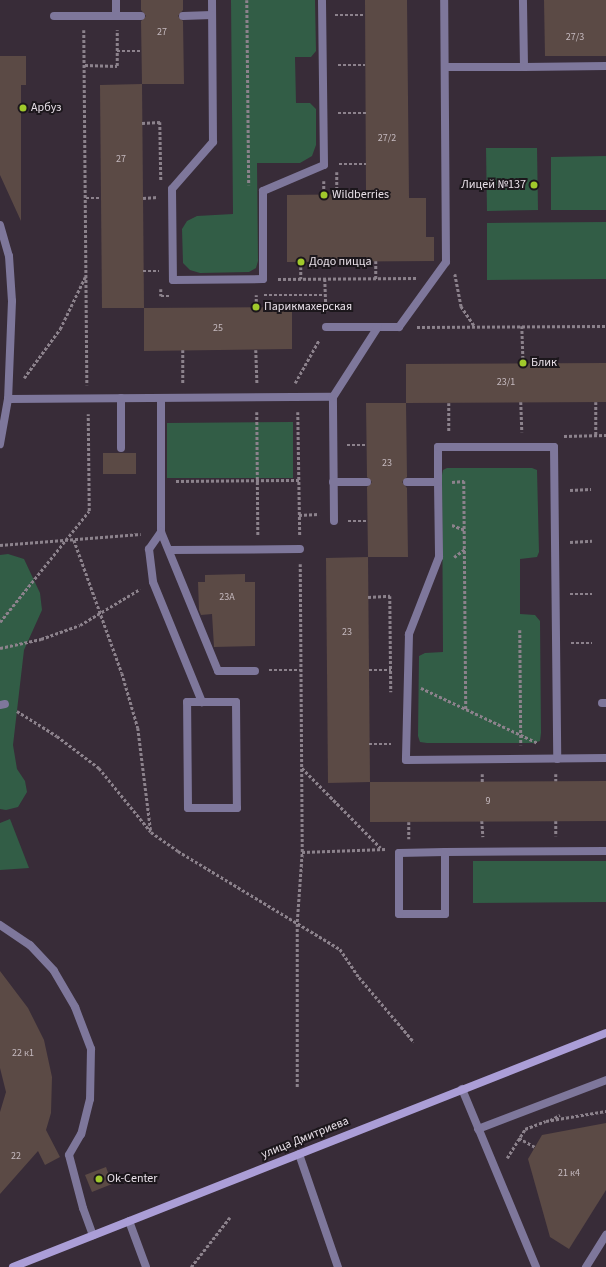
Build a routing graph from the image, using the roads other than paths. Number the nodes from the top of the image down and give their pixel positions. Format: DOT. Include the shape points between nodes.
graph roads {
  1 [pos="116,0"];
  2 [pos="212,0"];
  3 [pos="322,0"];
  4 [pos="444,0"];
  5 [pos="523,0"];
  6 [pos="212,15"];
  7 [pos="54,16"];
  8 [pos="116,16"];
  9 [pos="141,16"];
  10 [pos="183,16"];
  11 [pos="606,66"];
  12 [pos="444,67"];
  13 [pos="524,67"];
  14 [pos="0,225"];
  15 [pos="326,327"];
  16 [pos="378,327"];
  17 [pos="333,397"];
  18 [pos="121,398"];
  19 [pos="162,398"];
  20 [pos="8,399"];
  21 [pos="0,444"];
  22 [pos="122,448"];
  23 [pos="333,482"];
  24 [pos="367,482"];
  25 [pos="407,482"];
  26 [pos="438,482"];
  27 [pos="334,518"];
  28 [pos="161,532"];
  29 [pos="300,549"];
  30 [pos="170,550"];
  31 [pos="255,671"];
  32 [pos="202,702"];
  33 [pos="606,758"];
  34 [pos="557,759"];
  35 [pos="606,851"];
  36 [pos="444,852"];
  37 [pos="0,925"];
  38 [pos="606,1033"];
  39 [pos="606,1080"];
  40 [pos="462,1089"];
  41 [pos="478,1129"];
  42 [pos="299,1154"];
  43 [pos="129,1221"];
  44 [pos="93,1235"];
  45 [pos="606,1235"];
  46 [pos="12,1267"];
  47 [pos="146,1267"];
  48 [pos="338,1267"];
  49 [pos="536,1267"];
  50 [pos="586,1267"];
  1 -- 8 [label="street"];
  2 -- 6 [label="street"];
  3 -- 6 [label="street" via="324,164 263,191 263,279 174,280 172,189 213,142"];
  4 -- 12 [label="street"];
  5 -- 13 [label="street"];
  6 -- 10 [label="street"];
  7 -- 8 [label="street"];
  8 -- 9 [label="street"];
  11 -- 13 [label="street"];
  12 -- 13 [label="street"];
  12 -- 16 [label="street" via="446,262 399,327"];
  14 -- 20 [label="street" via="9,256 12,301"];
  15 -- 16 [label="street"];
  16 -- 17 [label="street"];
  17 -- 19 [label="street"];
  17 -- 23 [label="street"];
  18 -- 19 [label="street"];
  18 -- 20 [label="street"];
  18 -- 22 [label="street"];
  19 -- 28 [label="street"];
  20 -- 21 [label="street"];
  23 -- 24 [label="street"];
  23 -- 27 [label="street"];
  25 -- 26 [label="street"];
  26 -- 34 [label="street" via="439,558 409,634 406,760"];
  26 -- 34 [label="street" via="438,447 554,446"];
  28 -- 30 [label="street"];
  28 -- 32 [label="street" via="149,549 153,582"];
  29 -- 30 [label="street"];
  30 -- 31 [label="street" via="218,671"];
  32 -- 32 [label="street" via="187,702 188,808 237,808 236,702"];
  33 -- 34 [label="street"];
  35 -- 36 [label="street"];
  36 -- 36 [label="street" via="445,914 399,914 399,853"];
  37 -- 44 [label="street" via="30,945 54,971 75,1007 91,1049 90,1098 81,1134 69,1155"];
  38 -- 40 [label="main road, улица Дмитриева"];
  39 -- 41 [label="street"];
  40 -- 41 [label="street"];
  40 -- 42 [label="main road, улица Дмитриева"];
  41 -- 49 [label="street"];
  42 -- 43 [label="main road, улица Дмитриева"];
  42 -- 48 [label="street"];
  43 -- 44 [label="main road, улица Дмитриева"];
  43 -- 47 [label="street"];
  44 -- 46 [label="main road, улица Дмитриева"];
  45 -- 50 [label="street"];
}
